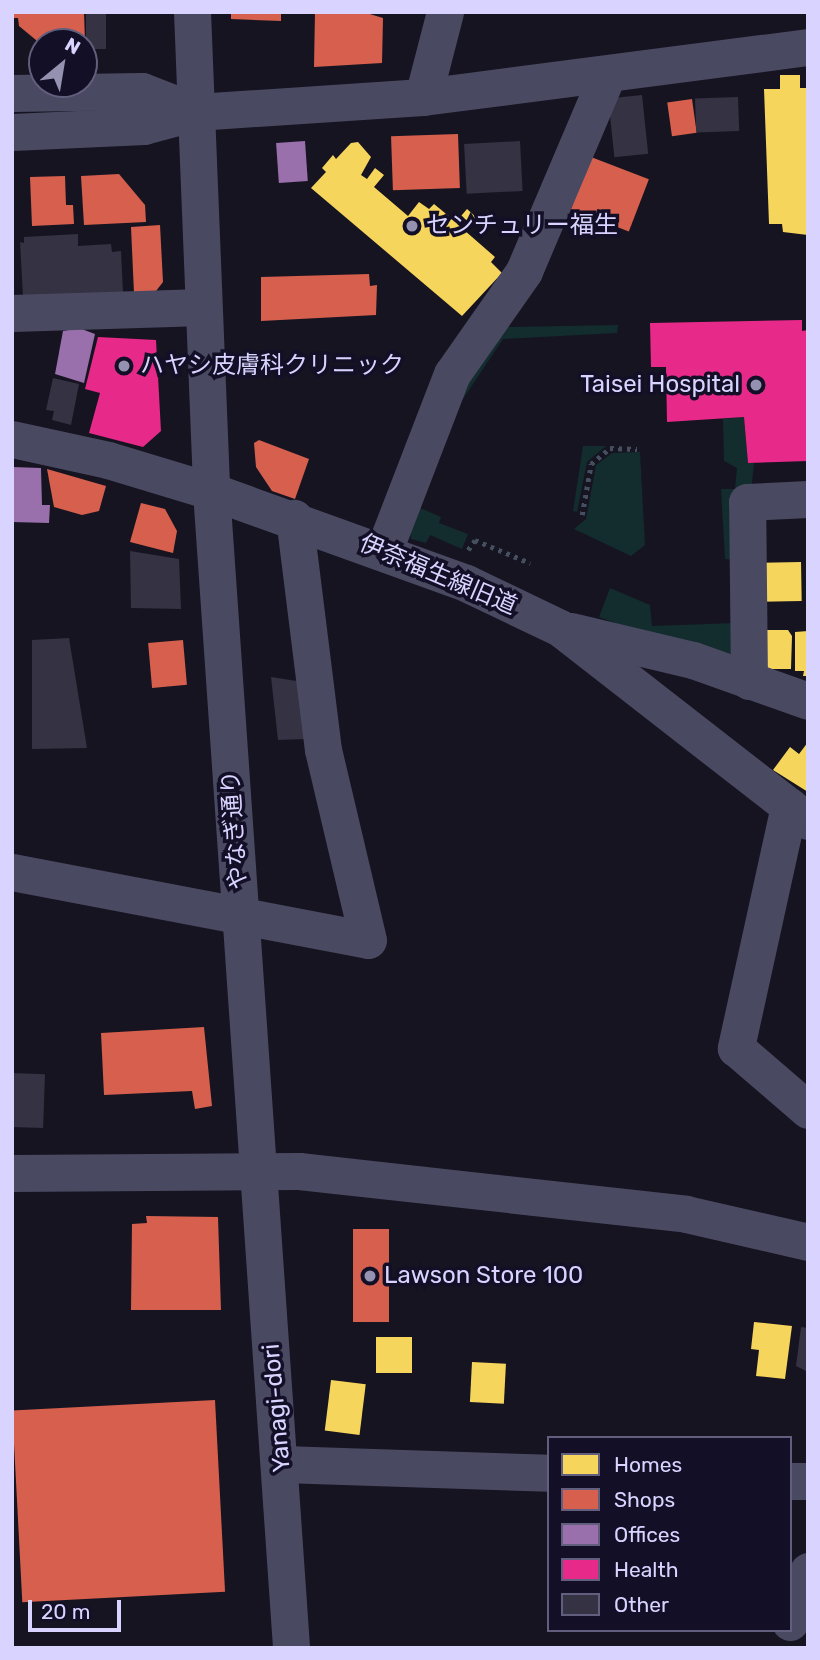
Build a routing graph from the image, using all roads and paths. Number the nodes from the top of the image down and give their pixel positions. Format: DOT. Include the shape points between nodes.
graph roads {
  1 [pos="192,12"];
  2 [pos="445,12"];
  3 [pos="808,47"];
  4 [pos="607,75"];
  5 [pos="12,93"];
  6 [pos="424,97"];
  7 [pos="196,112"];
  8 [pos="12,132"];
  9 [pos="203,307"];
  10 [pos="12,313"];
  11 [pos="12,439"];
  12 [pos="637,449"];
  13 [pos="211,491"];
  14 [pos="808,499"];
  15 [pos="582,515"];
  16 [pos="294,518"];
  17 [pos="384,550"];
  18 [pos="560,628"];
  19 [pos="749,681"];
  20 [pos="808,701"];
  21 [pos="798,814"];
  22 [pos="12,872"];
  23 [pos="241,919"];
  24 [pos="804,1099"];
  25 [pos="256,1169"];
  26 [pos="12,1173"];
  27 [pos="808,1242"];
  28 [pos="282,1464"];
  29 [pos="547,1473"];
  30 [pos="808,1571"];
  31 [pos="792,1616"];
  32 [pos="291,1648"];
  1 -- 7 [label="street, やなぎ通り"];
  2 -- 6 [label="street"];
  3 -- 4 [label="street"];
  4 -- 6 [label="street"];
  4 -- 17 [label="street" via="524,271 452,374"];
  5 -- 7 [label="street" via="142,91"];
  6 -- 7 [label="street"];
  7 -- 8 [label="street" via="144,126"];
  7 -- 9 [label="street, やなぎ通り"];
  9 -- 10 [label="street"];
  9 -- 13 [label="street, やなぎ通り"];
  11 -- 13 [label="street, 伊奈福生線旧道" via="108,460"];
  12 -- 15 [label="path" via="610,448 591,464"];
  13 -- 16 [label="street, 伊奈福生線旧道"];
  13 -- 23 [label="street, やなぎ通り"];
  14 -- 19 [label="street" via="747,502"];
  16 -- 17 [label="street, 伊奈福生線旧道"];
  16 -- 23 [label="street" via="323,750 369,940"];
  17 -- 18 [label="street, 伊奈福生線旧道"];
  18 -- 19 [label="street" via="694,660"];
  18 -- 21 [label="street, 伊奈福生線旧道"];
  19 -- 20 [label="street"];
  21 -- 24 [label="street" via="736,1048"];
  22 -- 23 [label="street"];
  23 -- 25 [label="street, やなぎ通り"];
  25 -- 26 [label="street"];
  25 -- 27 [label="street" via="686,1214"];
  25 -- 28 [label="street, Yanagi-dori"];
  28 -- 29 [label="street"];
  28 -- 32 [label="street, Yanagi-dori"];
  30 -- 31 [label="street"];
}
